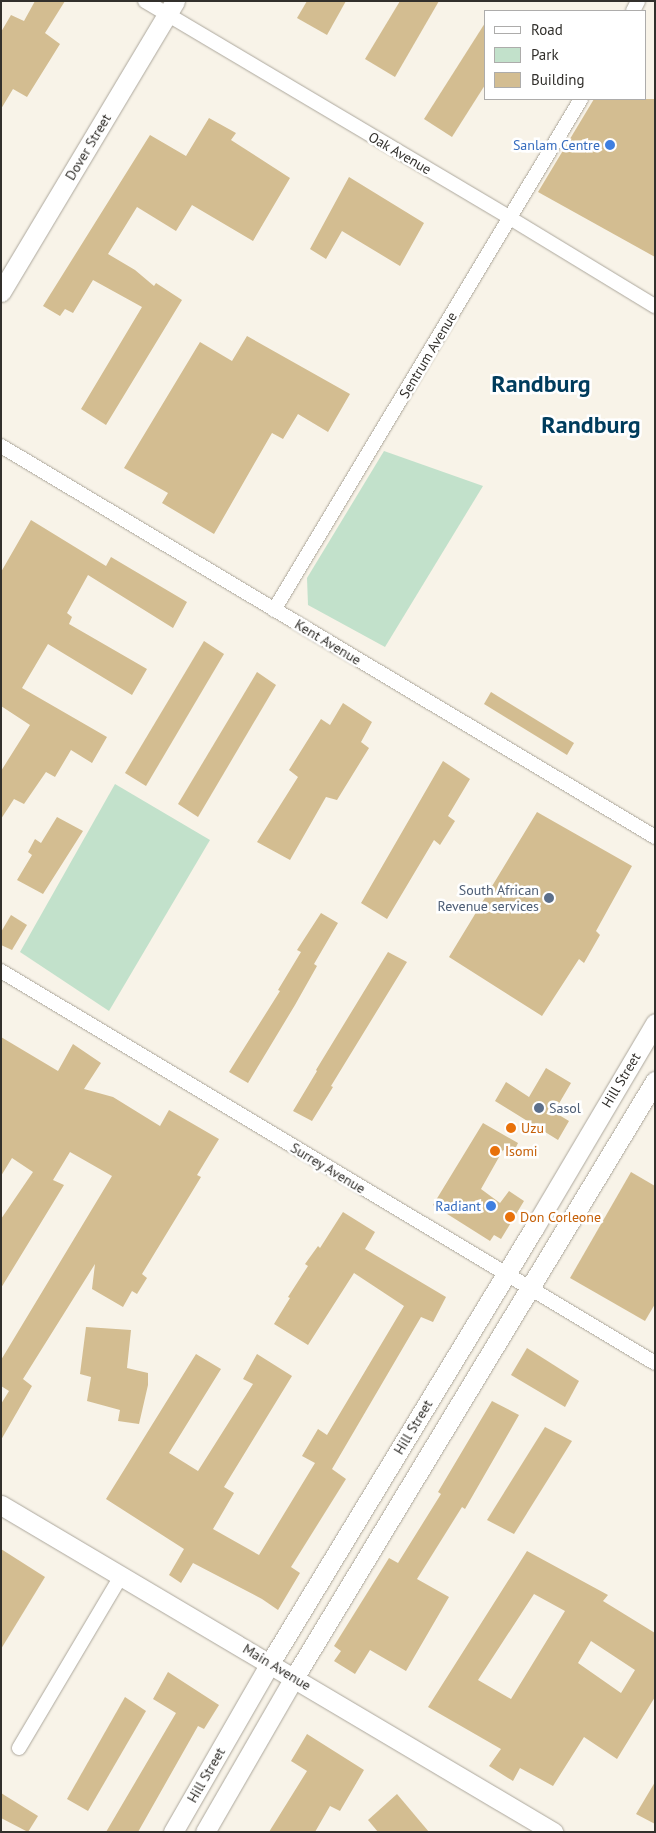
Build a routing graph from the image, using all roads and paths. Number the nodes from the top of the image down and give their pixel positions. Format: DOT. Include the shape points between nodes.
graph roads {
  1 [pos="145,1"];
  2 [pos="171,8"];
  3 [pos="580,100"];
  4 [pos="510,218"];
  5 [pos="1,292"];
  6 [pos="655,306"];
  7 [pos="1,446"];
  8 [pos="274,610"];
  9 [pos="655,837"];
  10 [pos="1,971"];
  11 [pos="655,1023"];
  12 [pos="655,1081"];
  13 [pos="506,1274"];
  14 [pos="530,1289"];
  15 [pos="655,1363"];
  16 [pos="1,1504"];
  17 [pos="121,1576"];
  18 [pos="270,1662"];
  19 [pos="294,1678"];
  20 [pos="19,1748"];
  21 [pos="173,1832"];
  22 [pos="205,1832"];
  23 [pos="553,1832"];
  1 -- 2 [label="street, Oak Avenue"];
  2 -- 4 [label="street, Oak Avenue"];
  2 -- 5 [label="main road, Dover Street"];
  3 -- 4 [label="street, Sentrum Avenue"];
  4 -- 6 [label="street, Oak Avenue"];
  4 -- 8 [label="street, Sentrum Avenue"];
  7 -- 8 [label="street, Kent Avenue"];
  8 -- 9 [label="street, Kent Avenue"];
  10 -- 13 [label="street, Surrey Avenue"];
  11 -- 13 [label="main road, Hill Street"];
  12 -- 14 [label="main road, Hill Street"];
  13 -- 14 [label="street, Surrey Avenue"];
  13 -- 18 [label="main road, Hill Street"];
  14 -- 15 [label="street, Surrey Avenue"];
  14 -- 19 [label="main road, Hill Street"];
  16 -- 17 [label="main road, Main Avenue"];
  17 -- 18 [label="main road, Main Avenue"];
  17 -- 20 [label="street"];
  18 -- 19 [label="main road, Main Avenue"];
  18 -- 21 [label="main road, Hill Street"];
  19 -- 22 [label="main road, Hill Street"];
  19 -- 23 [label="main road, Main Avenue"];
}
